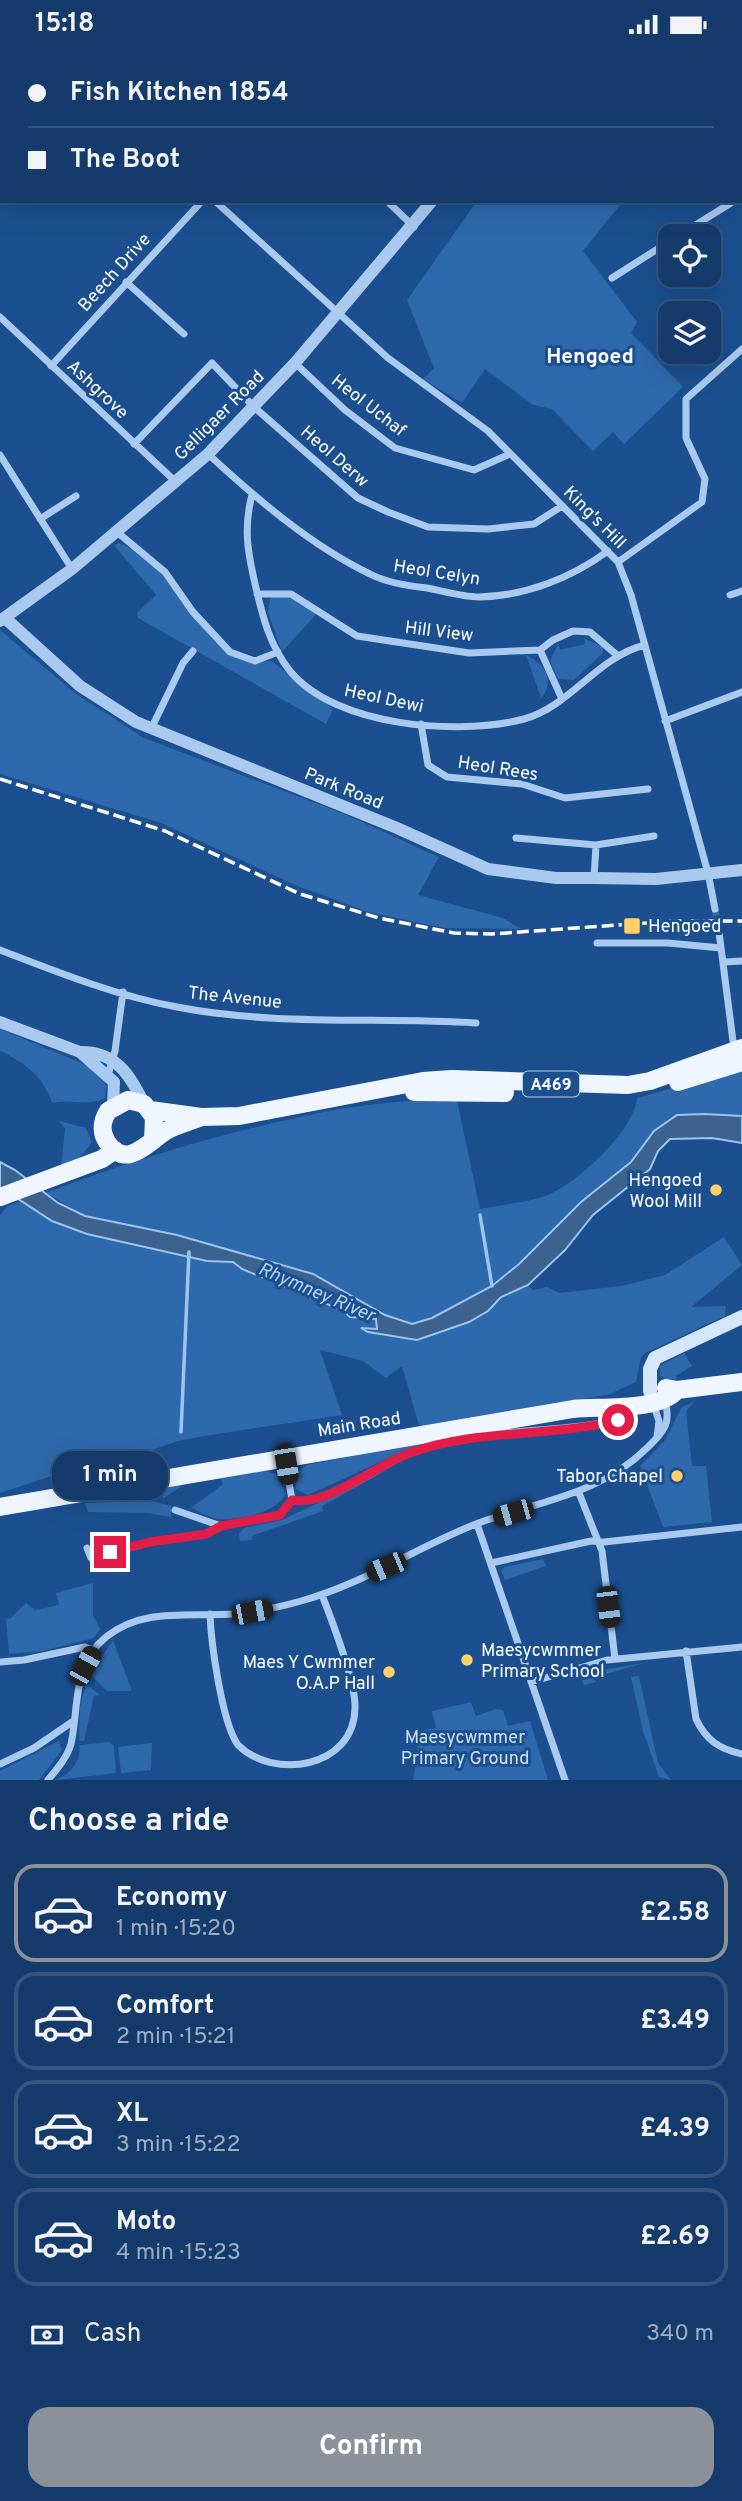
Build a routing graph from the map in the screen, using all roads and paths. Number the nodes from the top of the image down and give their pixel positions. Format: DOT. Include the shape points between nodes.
graph roads {
  1 [pos="200,203"];
  2 [pos="217,203"];
  3 [pos="389,203"];
  4 [pos="431,203"];
  5 [pos="731,203"];
  6 [pos="697,224"];
  7 [pos="414,227"];
  8 [pos="658,249"];
  9 [pos="612,278"];
  10 [pos="126,282"];
  11 [pos="338,311"];
  12 [pos="0,317"];
  13 [pos="184,334"];
  14 [pos="742,349"];
  15 [pos="295,363"];
  16 [pos="51,366"];
  17 [pos="254,407"];
  18 [pos="134,443"];
  19 [pos="208,454"];
  20 [pos="510,454"];
  21 [pos="0,455"];
  22 [pos="176,482"];
  23 [pos="252,495"];
  24 [pos="76,496"];
  25 [pos="562,506"];
  26 [pos="40,519"];
  27 [pos="117,533"];
  28 [pos="608,551"];
  29 [pos="618,562"];
  30 [pos="72,569"];
  31 [pos="742,591"];
  32 [pos="257,594"];
  33 [pos="730,596"];
  34 [pos="2,619"];
  35 [pos="645,645"];
  36 [pos="540,650"];
  37 [pos="193,651"];
  38 [pos="278,652"];
  39 [pos="617,655"];
  40 [pos="742,692"];
  41 [pos="562,699"];
  42 [pos="665,721"];
  43 [pos="421,723"];
  44 [pos="151,729"];
  45 [pos="648,789"];
  46 [pos="654,837"];
  47 [pos="516,838"];
  48 [pos="596,845"];
  49 [pos="742,870"];
  50 [pos="708,873"];
  51 [pos="594,879"];
  52 [pos="715,909"];
  53 [pos="719,932"];
  54 [pos="597,943"];
  55 [pos="721,949"];
  56 [pos="0,950"];
  57 [pos="742,961"];
  58 [pos="724,962"];
  59 [pos="123,992"];
  60 [pos="0,1022"];
  61 [pos="475,1023"];
  62 [pos="80,1052"];
  63 [pos="739,1053"];
  64 [pos="111,1059"];
  65 [pos="107,1075"];
  66 [pos="113,1105"];
  67 [pos="148,1108"];
  68 [pos="201,1117"];
  69 [pos="153,1141"];
  70 [pos="115,1150"];
  71 [pos="0,1197"];
  72 [pos="742,1317"];
  73 [pos="742,1382"];
  74 [pos="659,1392"];
  75 [pos="594,1406"];
  76 [pos="632,1417"];
  77 [pos="590,1426"];
  78 [pos="657,1437"];
  79 [pos="285,1458"];
  80 [pos="579,1493"];
  81 [pos="292,1500"];
  82 [pos="0,1507"];
  83 [pos="175,1510"];
  84 [pos="477,1524"];
  85 [pos="221,1526"];
  86 [pos="742,1527"];
  87 [pos="598,1541"];
  88 [pos="87,1548"];
  89 [pos="491,1563"];
  90 [pos="322,1595"];
  91 [pos="210,1614"];
  92 [pos="742,1647"];
  93 [pos="94,1650"];
  94 [pos="686,1651"];
  95 [pos="615,1659"];
  96 [pos="0,1662"];
  97 [pos="531,1682"];
  98 [pos="72,1722"];
  99 [pos="742,1754"];
  100 [pos="0,1764"];
  101 [pos="48,1780"];
  102 [pos="565,1780"];
  1 -- 10 [label="street, Beech Drive"];
  2 -- 11 [label="street, King's Hill"];
  3 -- 7 [label="street"];
  4 -- 7 [label="street, Gelligaer Road"];
  5 -- 6 [label="street"];
  7 -- 11 [label="street, Gelligaer Road"];
  8 -- 9 [label="street"];
  10 -- 13 [label="street"];
  10 -- 16 [label="street, Beech Drive"];
  11 -- 15 [label="street, Gelligaer Road"];
  11 -- 20 [label="street, King's Hill" via="388,358 449,400"];
  12 -- 16 [label="street, Ashgrove"];
  14 -- 29 [label="street" via="686,399 686,438 705,479 702,502"];
  15 -- 17 [label="street, Gelligaer Road"];
  15 -- 20 [label="street, Heol Uchaf" via="395,448 474,470"];
  16 -- 18 [label="street, Ashgrove"];
  17 -- 18 [label="street, Heol Derw" via="212,363"];
  17 -- 19 [label="street, Gelligaer Road"];
  17 -- 25 [label="street, Heol Derw" via="358,498 428,527 488,529 534,524"];
  18 -- 22 [label="street, Ashgrove"];
  19 -- 22 [label="street, Gelligaer Road"];
  19 -- 23 [label="street, Heol Celyn"];
  20 -- 25 [label="street, King's Hill"];
  21 -- 26 [label="street"];
  22 -- 27 [label="street, Gelligaer Road"];
  23 -- 28 [label="street, Heol Celyn" via="330,552 372,576 479,597 541,587 579,572"];
  23 -- 32 [label="street, Heol Dewi" via="245,523"];
  24 -- 26 [label="street"];
  25 -- 28 [label="street, King's Hill"];
  26 -- 30 [label="street"];
  27 -- 30 [label="street, Gelligaer Road"];
  27 -- 38 [label="street" via="165,572 192,612 230,652 255,661"];
  28 -- 29 [label="street, King's Hill"];
  29 -- 35 [label="street, King's Hill"];
  30 -- 34 [label="street, Gelligaer Road"];
  31 -- 33 [label="street"];
  32 -- 36 [label="street, Hill View" via="290,594 358,636 469,653"];
  32 -- 38 [label="street, Heol Dewi" via="267,635"];
  34 -- 44 [label="street, Park Road" via="80,686"];
  35 -- 39 [label="street, Heol Dewi"];
  35 -- 42 [label="street, King's Hill"];
  36 -- 39 [label="street, Hill View" via="573,631 590,632"];
  36 -- 41 [label="street"];
  37 -- 44 [label="street"];
  38 -- 43 [label="street, Heol Dewi" via="312,692 340,708"];
  39 -- 41 [label="street, Heol Dewi"];
  40 -- 42 [label="street"];
  41 -- 43 [label="street, Heol Dewi" via="526,718 474,727"];
  42 -- 50 [label="street, King's Hill"];
  43 -- 45 [label="street, Heol Rees" via="428,765 447,777 522,785 565,798"];
  44 -- 51 [label="street, Park Road" via="488,869"];
  46 -- 48 [label="street"];
  47 -- 48 [label="street"];
  48 -- 51 [label="street"];
  49 -- 50 [label="street, Park Road"];
  50 -- 51 [label="street, Park Road"];
  50 -- 52 [label="street, King's Hill"];
  53 -- 55 [label="street"];
  54 -- 55 [label="street"];
  55 -- 58 [label="street"];
  56 -- 59 [label="street, The Avenue"];
  57 -- 58 [label="street"];
  58 -- 63 [label="street" via="727,1014"];
  59 -- 61 [label="street, The Avenue" via="177,1007 295,1019"];
  59 -- 64 [label="street"];
  60 -- 62 [label="street"];
  62 -- 64 [label="street"];
  62 -- 65 [label="street"];
  63 -- 68 [label="main road, A469" via="631,1095 394,1091 279,1111"];
  64 -- 65 [label="street"];
  64 -- 67 [label="street" via="128,1073"];
  65 -- 66 [label="street" via="114,1082"];
  66 -- 67 [label="main road, A469" via="128,1100"];
  66 -- 70 [label="main road" via="103,1126 108,1144"];
  67 -- 68 [label="main road, A469"];
  67 -- 69 [label="main road" via="156,1125"];
  68 -- 69 [label="main road, A469" via="171,1128"];
  69 -- 70 [label="main road, A469" via="140,1152"];
  70 -- 71 [label="main road, A469"];
  72 -- 74 [label="main road" via="655,1358 650,1369"];
  73 -- 74 [label="main road, Main Road"];
  74 -- 75 [label="main road, Main Road" via="607,1399"];
  74 -- 78 [label="street"];
  74 -- 78 [label="street" via="669,1418"];
  75 -- 77 [label="street"];
  75 -- 79 [label="main road, Main Road"];
  76 -- 77 [label="street, Main Road"];
  77 -- 81 [label="street, Main Road" via="527,1431 419,1450 317,1499"];
  78 -- 80 [label="street" via="604,1482"];
  79 -- 81 [label="street"];
  79 -- 82 [label="main road, Main Road"];
  80 -- 84 [label="street"];
  80 -- 87 [label="street"];
  81 -- 85 [label="street" via="280,1515"];
  83 -- 85 [label="street"];
  84 -- 89 [label="street"];
  84 -- 90 [label="street"];
  85 -- 88 [label="street" via="206,1534 150,1542 90,1558"];
  86 -- 87 [label="street"];
  87 -- 89 [label="street"];
  87 -- 95 [label="street"];
  89 -- 97 [label="street"];
  90 -- 91 [label="street" via="252,1612"];
  90 -- 91 [label="street" via="355,1710 337,1750 308,1770 282,1772 264,1766 252,1760 233,1738"];
  91 -- 93 [label="street" via="156,1616 128,1624"];
  92 -- 94 [label="street"];
  93 -- 96 [label="street" via="79,1647"];
  93 -- 98 [label="street" via="79,1680"];
  94 -- 95 [label="street"];
  94 -- 99 [label="street" via="696,1719 717,1746"];
  95 -- 97 [label="street"];
  97 -- 102 [label="street"];
  98 -- 100 [label="street"];
  98 -- 101 [label="street" via="70,1746"];
}
